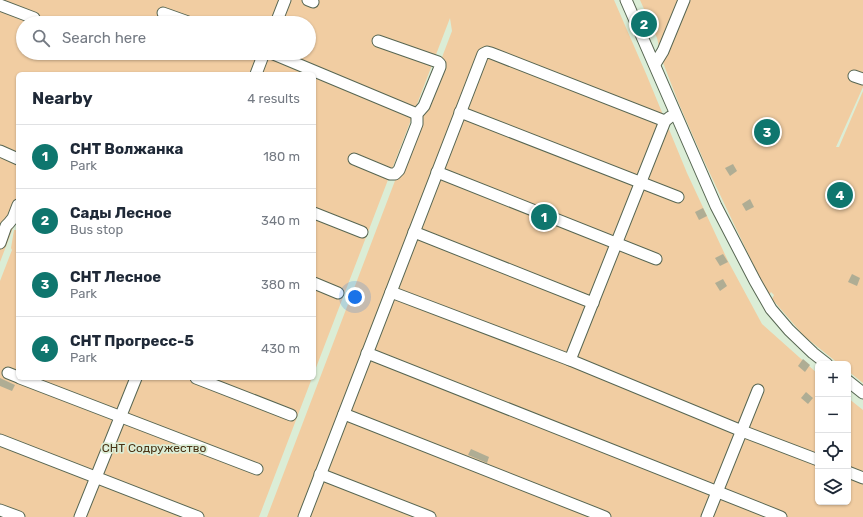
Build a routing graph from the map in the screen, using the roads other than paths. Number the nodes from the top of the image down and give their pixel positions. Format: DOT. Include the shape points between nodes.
graph roads {
  1 [pos="285,0"];
  2 [pos="626,0"];
  3 [pos="684,0"];
  4 [pos="0,4"];
  5 [pos="163,13"];
  6 [pos="29,16"];
  7 [pos="171,16"];
  8 [pos="279,16"];
  9 [pos="378,41"];
  10 [pos="261,60"];
  11 [pos="288,60"];
  12 [pos="655,64"];
  13 [pos="257,72"];
  14 [pos="460,112"];
  15 [pos="675,112"];
  16 [pos="418,114"];
  17 [pos="665,121"];
  18 [pos="0,151"];
  19 [pos="16,158"];
  20 [pos="354,159"];
  21 [pos="437,172"];
  22 [pos="641,182"];
  23 [pos="678,197"];
  24 [pos="16,210"];
  25 [pos="316,213"];
  26 [pos="3,225"];
  27 [pos="362,232"];
  28 [pos="414,232"];
  29 [pos="617,242"];
  30 [pos="0,243"];
  31 [pos="656,259"];
  32 [pos="316,284"];
  33 [pos="391,292"];
  34 [pos="338,293"];
  35 [pos="593,303"];
  36 [pos="367,353"];
  37 [pos="570,360"];
  38 [pos="823,361"];
  39 [pos="25,380"];
  40 [pos="135,380"];
  41 [pos="201,380"];
  42 [pos="851,383"];
  43 [pos="758,390"];
  44 [pos="863,393"];
  45 [pos="344,414"];
  46 [pos="291,415"];
  47 [pos="120,418"];
  48 [pos="742,431"];
  49 [pos="0,440"];
  50 [pos="815,459"];
  51 [pos="257,469"];
  52 [pos="851,473"];
  53 [pos="320,474"];
  54 [pos="96,478"];
  55 [pos="863,478"];
  56 [pos="717,492"];
  57 [pos="0,510"];
  58 [pos="19,517"];
  59 [pos="80,517"];
  60 [pos="198,517"];
  61 [pos="304,517"];
  62 [pos="430,517"];
  63 [pos="605,517"];
  64 [pos="707,517"];
  65 [pos="781,517"];
  1 -- 8 [label="street"];
  2 -- 12 [label="street"];
  3 -- 12 [label="street" via="664,51"];
  4 -- 6 [label="street"];
  5 -- 7 [label="street"];
  9 -- 16 [label="street" via="440,64 424,106"];
  10 -- 13 [label="street"];
  11 -- 16 [label="street"];
  12 -- 15 [label="street"];
  14 -- 17 [label="street" via="483,54 487,52"];
  14 -- 21 [label="street"];
  14 -- 22 [label="street"];
  15 -- 17 [label="street"];
  15 -- 38 [label="street" via="716,206 771,309 789,330"];
  16 -- 20 [label="street" via="417,124 399,170 395,174"];
  17 -- 22 [label="street"];
  18 -- 19 [label="street"];
  21 -- 28 [label="street"];
  21 -- 29 [label="street"];
  22 -- 23 [label="street"];
  22 -- 29 [label="street"];
  24 -- 26 [label="street" via="9,223"];
  25 -- 27 [label="street"];
  26 -- 30 [label="street"];
  28 -- 33 [label="street"];
  28 -- 35 [label="street"];
  29 -- 31 [label="street"];
  29 -- 35 [label="street"];
  32 -- 34 [label="street"];
  33 -- 36 [label="street"];
  33 -- 37 [label="street"];
  35 -- 37 [label="street"];
  36 -- 45 [label="street"];
  36 -- 56 [label="street"];
  37 -- 48 [label="street"];
  39 -- 47 [label="street"];
  40 -- 47 [label="street"];
  41 -- 46 [label="street"];
  42 -- 44 [label="street"];
  43 -- 48 [label="street"];
  45 -- 53 [label="street"];
  45 -- 63 [label="street"];
  47 -- 51 [label="street"];
  47 -- 54 [label="street"];
  48 -- 50 [label="street"];
  48 -- 56 [label="street"];
  49 -- 54 [label="street"];
  52 -- 55 [label="street"];
  53 -- 61 [label="street"];
  53 -- 62 [label="street"];
  54 -- 59 [label="street"];
  54 -- 60 [label="street"];
  56 -- 64 [label="street"];
  56 -- 65 [label="street"];
  57 -- 58 [label="street"];
}
